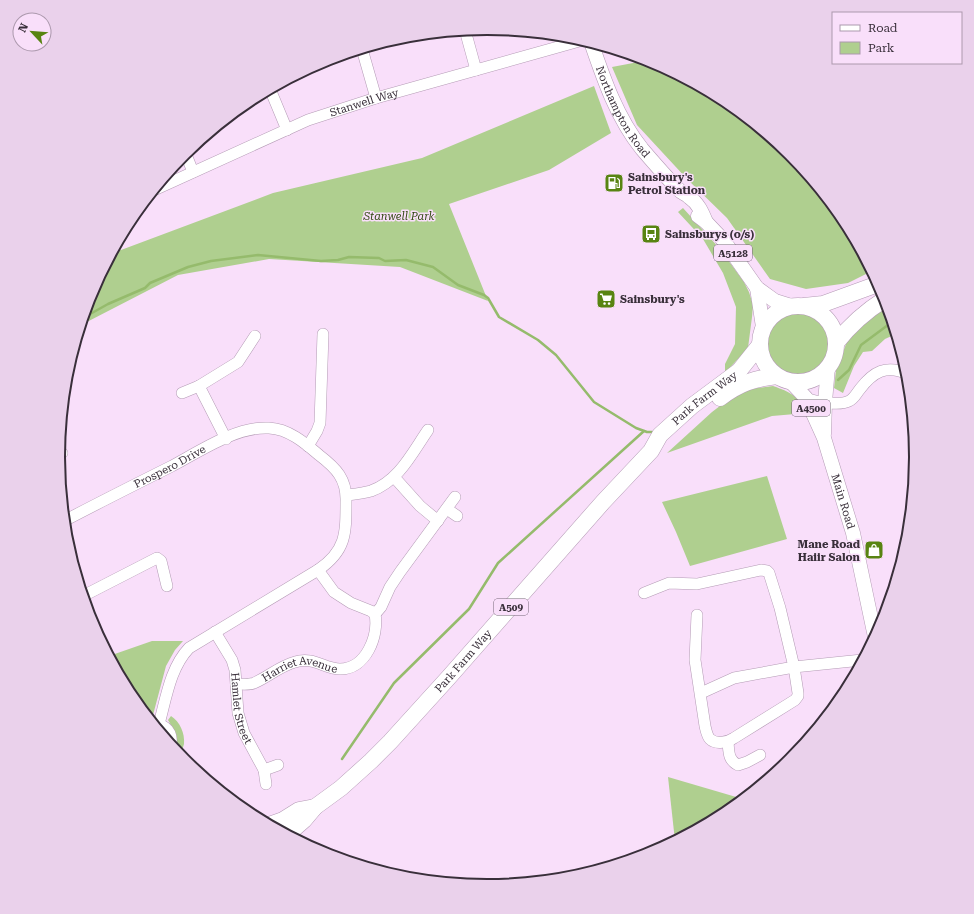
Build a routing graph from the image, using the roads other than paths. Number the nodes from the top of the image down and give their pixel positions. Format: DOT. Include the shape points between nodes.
graph roads {
  1 [pos="467,36"];
  2 [pos="571,43"];
  3 [pos="593,48"];
  4 [pos="363,53"];
  5 [pos="476,70"];
  6 [pos="272,94"];
  7 [pos="376,98"];
  8 [pos="287,130"];
  9 [pos="188,160"];
  10 [pos="193,172"];
  11 [pos="165,185"];
  12 [pos="872,286"];
  13 [pos="757,288"];
  14 [pos="880,303"];
  15 [pos="797,306"];
  16 [pos="763,327"];
  17 [pos="323,334"];
  18 [pos="255,336"];
  19 [pos="836,343"];
  20 [pos="759,346"];
  21 [pos="828,367"];
  22 [pos="900,372"];
  23 [pos="784,379"];
  24 [pos="198,386"];
  25 [pos="182,393"];
  26 [pos="806,398"];
  27 [pos="825,402"];
  28 [pos="428,430"];
  29 [pos="824,438"];
  30 [pos="226,439"];
  31 [pos="308,446"];
  32 [pos="651,451"];
  33 [pos="394,477"];
  34 [pos="347,495"];
  35 [pos="455,497"];
  36 [pos="447,509"];
  37 [pos="458,516"];
  38 [pos="70,518"];
  39 [pos="438,521"];
  40 [pos="318,570"];
  41 [pos="167,586"];
  42 [pos="644,592"];
  43 [pos="87,594"];
  44 [pos="375,614"];
  45 [pos="697,615"];
  46 [pos="873,627"];
  47 [pos="215,632"];
  48 [pos="856,661"];
  49 [pos="794,667"];
  50 [pos="236,684"];
  51 [pos="701,693"];
  52 [pos="157,720"];
  53 [pos="162,726"];
  54 [pos="170,735"];
  55 [pos="728,742"];
  56 [pos="760,755"];
  57 [pos="278,765"];
  58 [pos="264,770"];
  59 [pos="266,784"];
  60 [pos="315,807"];
  61 [pos="277,822"];
  62 [pos="292,831"];
  1 -- 5 [label="street"];
  2 -- 5 [label="street, Stanwell Way"];
  3 -- 13 [label="main road, Northampton Road / A5128" via="623,121 642,149 681,192 700,208 706,222 724,241"];
  4 -- 7 [label="street"];
  5 -- 7 [label="street, Stanwell Way"];
  6 -- 8 [label="street"];
  7 -- 8 [label="street, Stanwell Way" via="308,120"];
  8 -- 10 [label="street, Stanwell Way"];
  9 -- 10 [label="street"];
  10 -- 11 [label="street, Stanwell Way"];
  12 -- 15 [label="highway" via="822,304"];
  13 -- 15 [label="main road, Northampton Road / A5128" via="775,301"];
  13 -- 16 [label="main road, Northampton Road / A5128"];
  14 -- 19 [label="highway" via="859,318"];
  15 -- 16 [label="highway" via="777,311"];
  15 -- 19 [label="highway" via="812,308 824,316 833,328"];
  16 -- 20 [label="highway"];
  17 -- 31 [label="street" via="320,423"];
  18 -- 24 [label="street" via="238,362"];
  19 -- 21 [label="highway"];
  20 -- 23 [label="highway" via="766,366"];
  20 -- 32 [label="highway, Park Farm Way / A509" via="739,370 692,406 660,436"];
  21 -- 23 [label="highway" via="812,379 798,382"];
  21 -- 27 [label="main road, Main Road / A4500"];
  22 -- 27 [label="street" via="878,372 869,378 848,402"];
  23 -- 26 [label="main road, Main Road / A4500"];
  23 -- 32 [label="highway, Park Farm Way / A509" via="750,380 735,387 665,443"];
  24 -- 25 [label="street"];
  24 -- 30 [label="street"];
  26 -- 27 [label="street"];
  26 -- 29 [label="main road, Main Road / A4500"];
  27 -- 29 [label="main road, Main Road / A4500"];
  28 -- 33 [label="street"];
  29 -- 46 [label="main road, Main Road / A4500" via="852,533"];
  30 -- 31 [label="street, Prospero Drive" via="245,430 270,428 290,434"];
  30 -- 38 [label="street, Prospero Drive"];
  31 -- 34 [label="street" via="337,472"];
  32 -- 60 [label="highway, Park Farm Way / A509" via="390,742 341,788"];
  33 -- 34 [label="street" via="370,491"];
  33 -- 39 [label="street" via="420,506"];
  34 -- 40 [label="street" via="342,544 332,560"];
  35 -- 36 [label="street"];
  36 -- 37 [label="street"];
  36 -- 39 [label="street"];
  39 -- 44 [label="street" via="400,572 390,587 382,607"];
  40 -- 44 [label="street" via="334,592"];
  40 -- 47 [label="street"];
  41 -- 43 [label="street" via="161,561 157,558"];
  42 -- 49 [label="street" via="669,583 697,584 767,571 780,608"];
  44 -- 50 [label="street, Harriet Avenue" via="376,621 368,652 350,667 340,669 320,663 297,661 253,683"];
  45 -- 51 [label="street" via="695,660"];
  47 -- 50 [label="street, Hamlet Street" via="232,660"];
  47 -- 52 [label="street" via="189,648 180,659"];
  48 -- 49 [label="street"];
  49 -- 51 [label="street" via="734,678"];
  49 -- 55 [label="street" via="798,693 795,700"];
  50 -- 58 [label="street, Hamlet Street" via="238,713 244,733"];
  51 -- 55 [label="street" via="710,739"];
  53 -- 54 [label="street"];
  55 -- 56 [label="street" via="729,758 738,765"];
  57 -- 58 [label="street"];
  58 -- 59 [label="street, Hamlet Street"];
  60 -- 61 [label="highway, Park Farm Way / A509" via="299,810"];
  60 -- 62 [label="highway, Park Farm Way / A509"];
}
